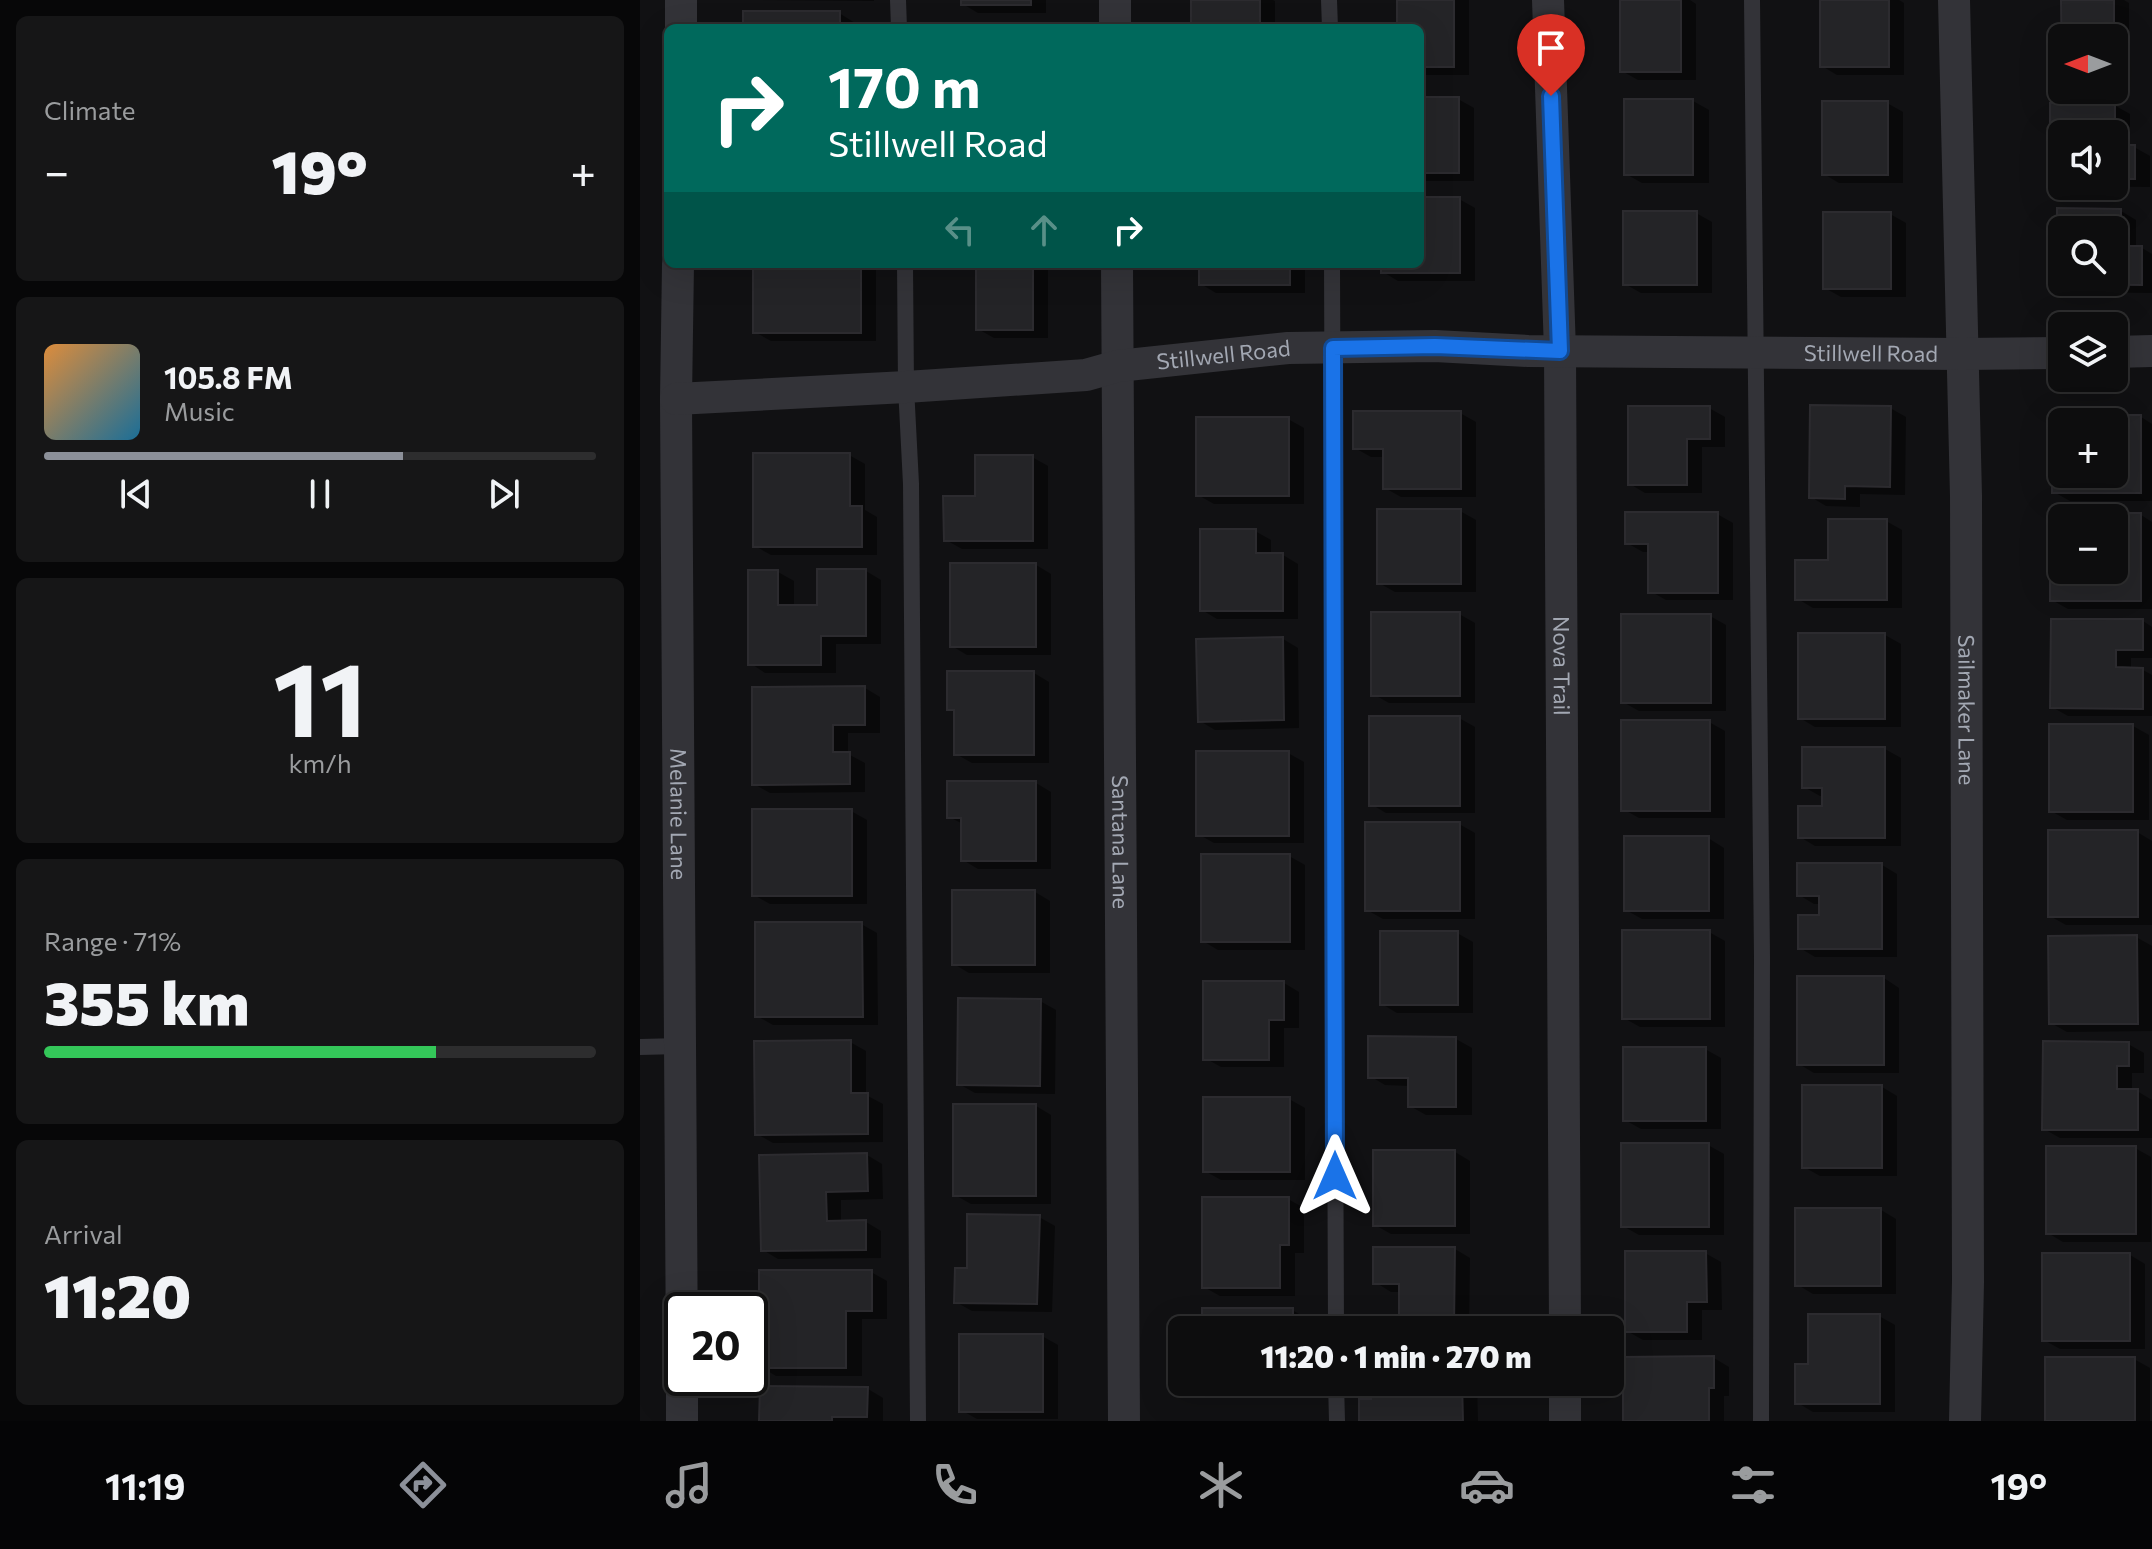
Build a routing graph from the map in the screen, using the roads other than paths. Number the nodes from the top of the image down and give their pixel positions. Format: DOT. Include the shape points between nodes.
graph roads {
  1 [pos="681,0"];
  2 [pos="898,0"];
  3 [pos="1115,0"];
  4 [pos="1329,0"];
  5 [pos="1548,0"];
  6 [pos="1752,0"];
  7 [pos="1954,0"];
  8 [pos="681,24"];
  9 [pos="899,24"];
  10 [pos="1115,24"];
  11 [pos="1330,24"];
  12 [pos="678,268"];
  13 [pos="905,268"];
  14 [pos="1117,268"];
  15 [pos="1332,268"];
  16 [pos="1333,348"];
  17 [pos="1560,351"];
  18 [pos="2152,351"];
  19 [pos="1757,352"];
  20 [pos="2128,352"];
  21 [pos="2048,353"];
  22 [pos="1963,354"];
  23 [pos="1118,366"];
  24 [pos="906,387"];
  25 [pos="676,399"];
  26 [pos="680,1046"];
  27 [pos="640,1047"];
  28 [pos="682,1292"];
  29 [pos="1336,1316"];
  30 [pos="1565,1316"];
  31 [pos="682,1396"];
  32 [pos="1336,1396"];
  33 [pos="1565,1396"];
  34 [pos="682,1421"];
  35 [pos="918,1421"];
  36 [pos="1124,1421"];
  37 [pos="1337,1421"];
  38 [pos="1565,1421"];
  39 [pos="1761,1421"];
  40 [pos="1965,1421"];
  1 -- 8 [label="street"];
  2 -- 9 [label="lane"];
  3 -- 10 [label="street"];
  4 -- 11 [label="lane"];
  5 -- 17 [label="street, Nova Trail"];
  6 -- 19 [label="lane"];
  7 -- 22 [label="street, Sailmaker Lane"];
  12 -- 25 [label="street, Melanie Lane"];
  13 -- 24 [label="lane"];
  14 -- 23 [label="street, Santana Lane"];
  15 -- 16 [label="lane"];
  16 -- 17 [label="street, Stillwell Road"];
  16 -- 23 [label="street, Stillwell Road"];
  16 -- 29 [label="lane"];
  17 -- 19 [label="street, Stillwell Road"];
  17 -- 30 [label="street, Nova Trail"];
  18 -- 20 [label="street"];
  19 -- 22 [label="street, Stillwell Road"];
  19 -- 39 [label="lane"];
  21 -- 22 [label="street, Stillwell Road"];
  22 -- 40 [label="street, Sailmaker Lane"];
  23 -- 24 [label="street, Stillwell Road" via="1086,375"];
  23 -- 36 [label="street, Santana Lane"];
  24 -- 25 [label="street, Stillwell Road"];
  24 -- 35 [label="lane"];
  25 -- 26 [label="street, Melanie Lane"];
  26 -- 27 [label="lane"];
  26 -- 28 [label="street, Melanie Lane"];
  31 -- 34 [label="street"];
  32 -- 37 [label="lane"];
  33 -- 38 [label="street"];
}
